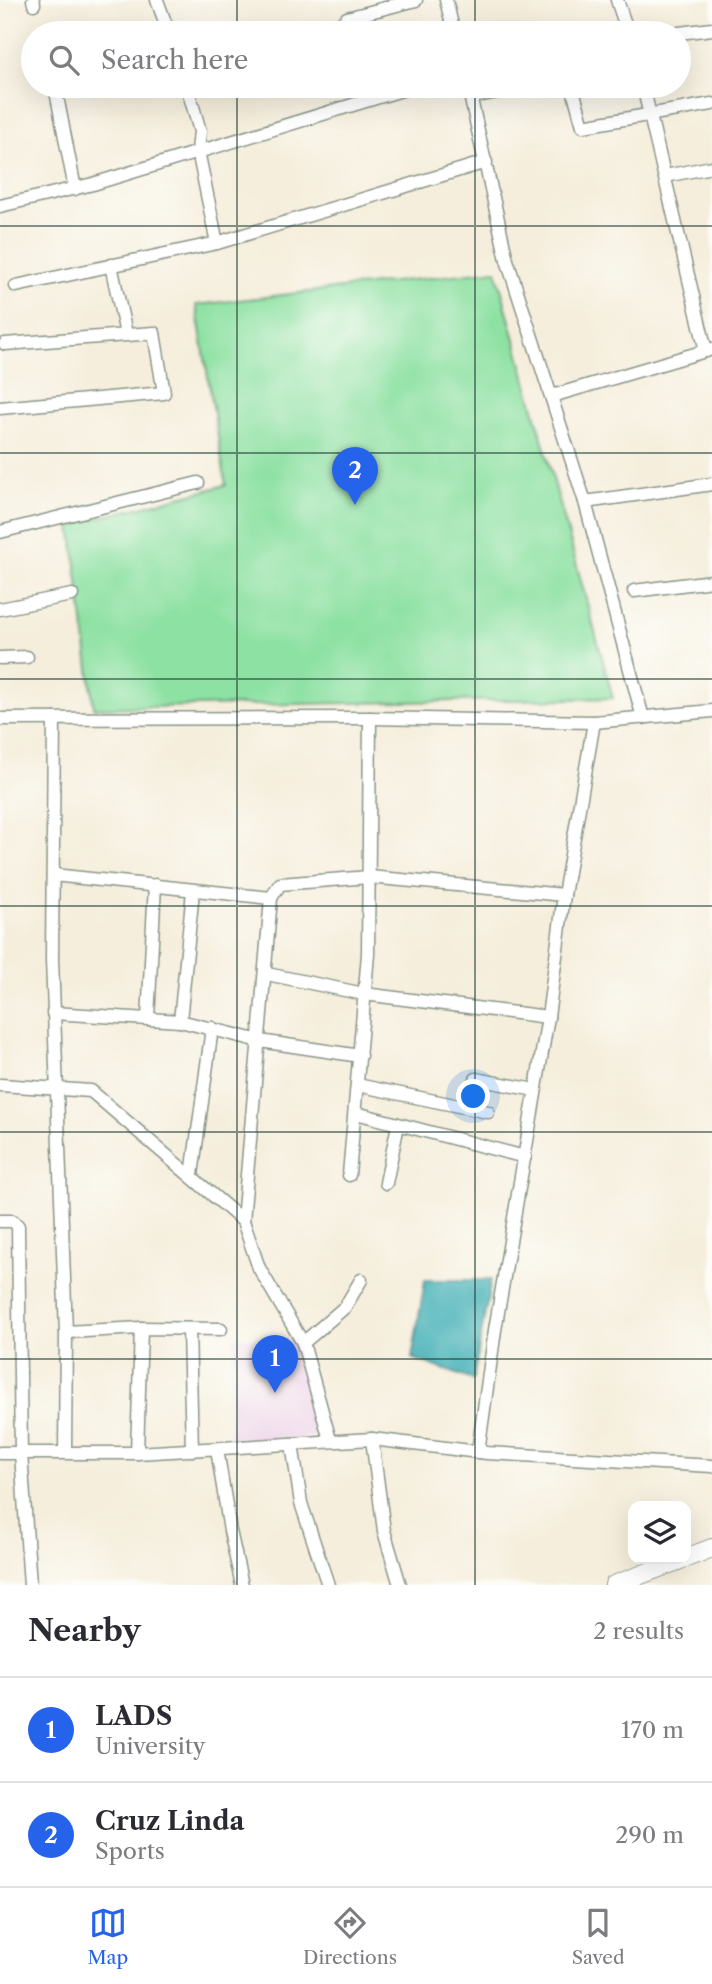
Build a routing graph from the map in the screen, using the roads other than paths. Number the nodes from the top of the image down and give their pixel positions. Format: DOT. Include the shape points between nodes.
graph roads {
  1 [pos="157,0"];
  2 [pos="416,0"];
  3 [pos="446,0"];
  4 [pos="617,0"];
  5 [pos="165,21"];
  6 [pos="343,21"];
  7 [pos="451,21"];
  8 [pos="624,21"];
  9 [pos="712,29"];
  10 [pos="691,32"];
  11 [pos="57,98"];
  12 [pos="190,98"];
  13 [pos="375,98"];
  14 [pos="471,98"];
  15 [pos="575,98"];
  16 [pos="646,98"];
  17 [pos="712,104"];
  18 [pos="650,114"];
  19 [pos="198,151"];
  20 [pos="486,162"];
  21 [pos="712,167"];
  22 [pos="665,176"];
  23 [pos="75,189"];
  24 [pos="0,206"];
  25 [pos="217,243"];
  26 [pos="111,265"];
  27 [pos="16,286"];
  28 [pos="127,334"];
  29 [pos="5,344"];
  30 [pos="709,350"];
  31 [pos="552,396"];
  32 [pos="0,408"];
  33 [pos="198,483"];
  34 [pos="712,484"];
  35 [pos="585,502"];
  36 [pos="0,532"];
  37 [pos="712,581"];
  38 [pos="634,591"];
  39 [pos="72,596"];
  40 [pos="0,609"];
  41 [pos="27,657"];
  42 [pos="0,658"];
  43 [pos="712,711"];
  44 [pos="370,718"];
  45 [pos="643,718"];
  46 [pos="0,719"];
  47 [pos="54,719"];
  48 [pos="594,722"];
  49 [pos="53,875"];
  50 [pos="369,877"];
  51 [pos="155,885"];
  52 [pos="193,891"];
  53 [pos="564,895"];
  54 [pos="271,898"];
  55 [pos="267,974"];
  56 [pos="364,994"];
  57 [pos="53,1013"];
  58 [pos="548,1017"];
  59 [pos="148,1019"];
  60 [pos="180,1021"];
  61 [pos="212,1028"];
  62 [pos="260,1041"];
  63 [pos="360,1056"];
  64 [pos="476,1079"];
  65 [pos="0,1085"];
  66 [pos="358,1085"];
  67 [pos="56,1086"];
  68 [pos="535,1090"];
  69 [pos="488,1112"];
  70 [pos="356,1113"];
  71 [pos="398,1125"];
  72 [pos="525,1157"];
  73 [pos="192,1175"];
  74 [pos="349,1175"];
  75 [pos="386,1182"];
  76 [pos="0,1221"];
  77 [pos="243,1221"];
  78 [pos="361,1280"];
  79 [pos="141,1328"];
  80 [pos="189,1329"];
  81 [pos="221,1329"];
  82 [pos="66,1332"];
  83 [pos="303,1343"];
  84 [pos="372,1439"];
  85 [pos="330,1440"];
  86 [pos="292,1444"];
  87 [pos="217,1449"];
  88 [pos="191,1450"];
  89 [pos="65,1451"];
  90 [pos="478,1452"];
  91 [pos="0,1453"];
  92 [pos="21,1453"];
  93 [pos="137,1453"];
  94 [pos="712,1466"];
  95 [pos="712,1548"];
  96 [pos="691,1556"];
  97 [pos="669,1564"];
  98 [pos="30,1585"];
  99 [pos="242,1585"];
  100 [pos="328,1585"];
  101 [pos="400,1585"];
  102 [pos="614,1585"];
  1 -- 5 [label="street"];
  2 -- 6 [label="street"];
  3 -- 7 [label="street"];
  4 -- 8 [label="street"];
  9 -- 10 [label="street"];
  11 -- 23 [label="street"];
  12 -- 19 [label="street" via="200,131"];
  13 -- 19 [label="street"];
  14 -- 20 [label="street"];
  15 -- 18 [label="street" via="583,126"];
  16 -- 18 [label="street"];
  17 -- 18 [label="street"];
  18 -- 22 [label="street"];
  19 -- 23 [label="street"];
  19 -- 25 [label="street"];
  20 -- 25 [label="street"];
  20 -- 31 [label="street" via="507,260"];
  21 -- 22 [label="street"];
  22 -- 30 [label="street"];
  23 -- 24 [label="street"];
  25 -- 26 [label="street"];
  26 -- 27 [label="street"];
  26 -- 28 [label="street"];
  28 -- 29 [label="street"];
  28 -- 32 [label="street" via="156,336 163,395"];
  30 -- 31 [label="street"];
  31 -- 35 [label="street"];
  33 -- 36 [label="street"];
  34 -- 35 [label="street"];
  35 -- 45 [label="street"];
  37 -- 38 [label="street"];
  39 -- 40 [label="street"];
  41 -- 42 [label="street"];
  43 -- 45 [label="street"];
  44 -- 47 [label="street"];
  44 -- 48 [label="street"];
  44 -- 50 [label="street"];
  45 -- 48 [label="street"];
  46 -- 47 [label="street"];
  47 -- 49 [label="street"];
  48 -- 53 [label="street"];
  49 -- 51 [label="street"];
  49 -- 57 [label="street"];
  50 -- 53 [label="street"];
  50 -- 54 [label="street" via="280,884"];
  50 -- 56 [label="street"];
  51 -- 52 [label="street"];
  51 -- 59 [label="street"];
  52 -- 54 [label="street"];
  52 -- 60 [label="street"];
  53 -- 58 [label="street"];
  54 -- 55 [label="street"];
  55 -- 56 [label="street"];
  55 -- 62 [label="street"];
  56 -- 58 [label="street"];
  56 -- 63 [label="street"];
  57 -- 59 [label="street"];
  57 -- 67 [label="street"];
  58 -- 68 [label="street"];
  59 -- 60 [label="street"];
  60 -- 61 [label="street"];
  61 -- 62 [label="street"];
  61 -- 73 [label="street"];
  62 -- 63 [label="street"];
  62 -- 77 [label="street"];
  63 -- 66 [label="street"];
  64 -- 68 [label="street"];
  65 -- 67 [label="street"];
  66 -- 69 [label="street"];
  66 -- 70 [label="street"];
  67 -- 73 [label="street" via="82,1088 99,1096"];
  67 -- 82 [label="street"];
  68 -- 72 [label="street"];
  70 -- 71 [label="street"];
  70 -- 74 [label="street"];
  71 -- 72 [label="street"];
  71 -- 75 [label="street"];
  72 -- 90 [label="street"];
  73 -- 77 [label="street"];
  76 -- 92 [label="street" via="18,1226"];
  77 -- 83 [label="street" via="268,1285"];
  78 -- 83 [label="street" via="345,1307"];
  79 -- 80 [label="street"];
  79 -- 82 [label="street"];
  79 -- 93 [label="street"];
  80 -- 81 [label="street"];
  80 -- 88 [label="street"];
  82 -- 89 [label="street"];
  83 -- 85 [label="street"];
  84 -- 85 [label="street"];
  84 -- 90 [label="street"];
  84 -- 101 [label="street" via="384,1531"];
  85 -- 86 [label="street"];
  86 -- 87 [label="street"];
  86 -- 100 [label="street" via="301,1503"];
  87 -- 88 [label="street"];
  87 -- 99 [label="street"];
  88 -- 93 [label="street"];
  89 -- 92 [label="street"];
  89 -- 93 [label="street"];
  90 -- 94 [label="street"];
  91 -- 92 [label="street"];
  92 -- 98 [label="street"];
  95 -- 96 [label="street"];
  97 -- 102 [label="street"];
}
